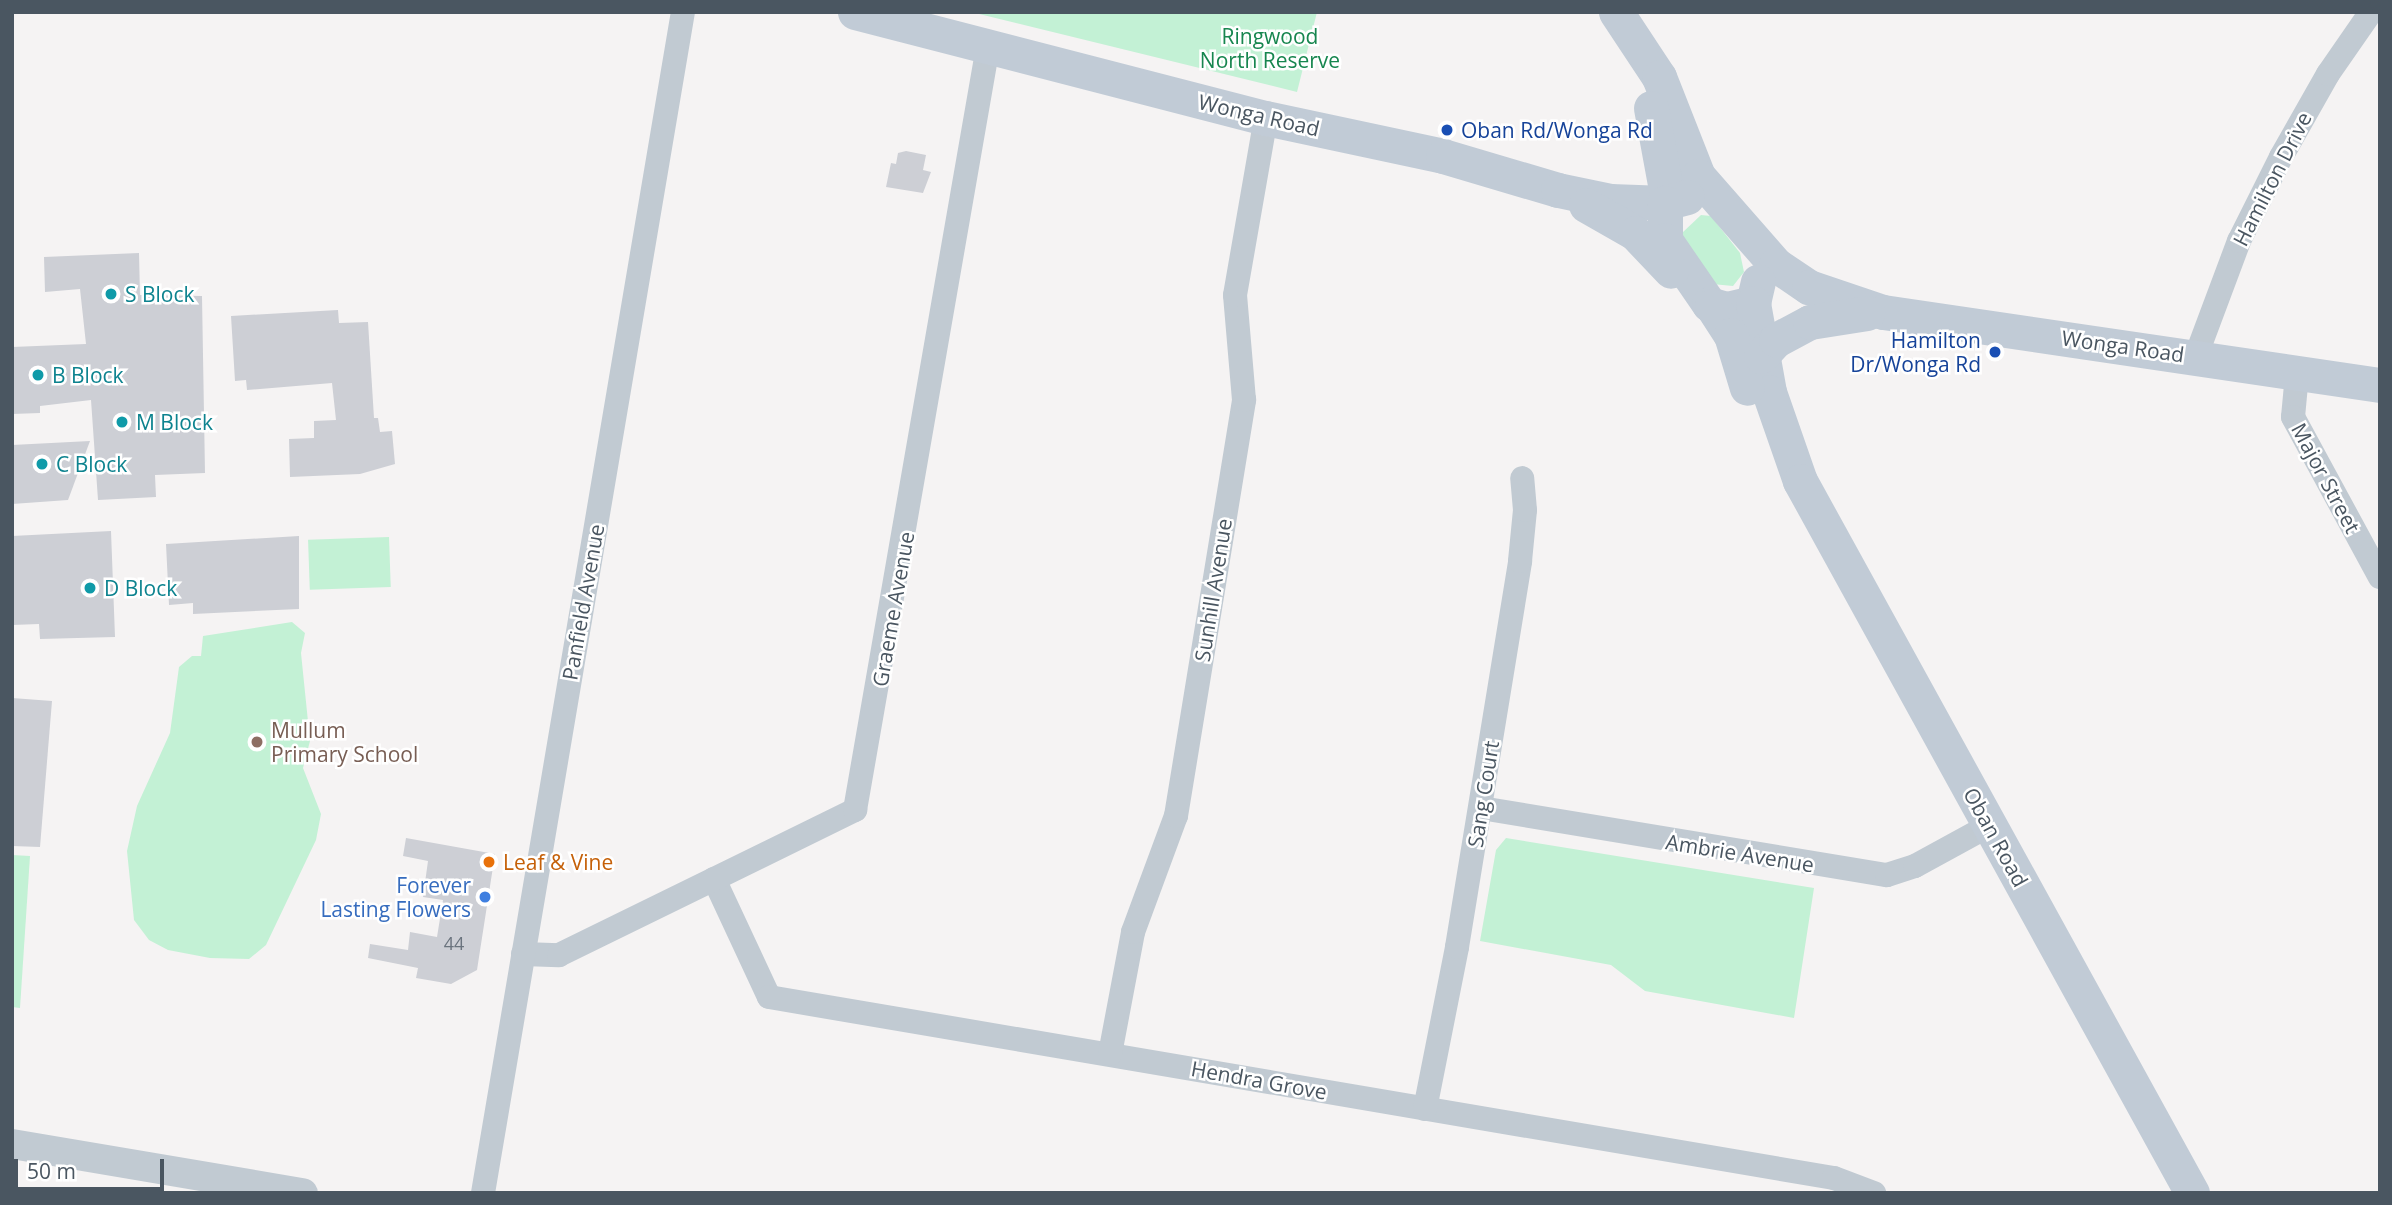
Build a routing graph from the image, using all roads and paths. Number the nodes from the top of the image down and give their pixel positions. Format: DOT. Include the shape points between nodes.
graph roads {
  1 [pos="683,12"];
  2 [pos="855,12"];
  3 [pos="1608,12"];
  4 [pos="1616,12"];
  5 [pos="2371,12"];
  6 [pos="988,46"];
  7 [pos="1266,118"];
  8 [pos="1661,156"];
  9 [pos="1563,191"];
  10 [pos="1666,202"];
  11 [pos="1723,203"];
  12 [pos="1754,302"];
  13 [pos="1711,305"];
  14 [pos="1874,310"];
  15 [pos="1761,356"];
  16 [pos="2196,356"];
  17 [pos="2297,374"];
  18 [pos="2380,385"];
  19 [pos="1521,478"];
  20 [pos="1800,481"];
  21 [pos="2380,577"];
  22 [pos="1481,808"];
  23 [pos="1990,825"];
  24 [pos="714,879"];
  25 [pos="523,954"];
  26 [pos="1110,1054"];
  27 [pos="1425,1109"];
  28 [pos="12,1144"];
  29 [pos="303,1193"];
  30 [pos="483,1193"];
  31 [pos="1874,1193"];
  32 [pos="2192,1193"];
  1 -- 25 [label="street, Panfield Avenue"];
  2 -- 6 [label="main road, Wonga Road"];
  3 -- 8 [label="main road" via="1642,83"];
  4 -- 11 [label="main road" via="1659,77 1691,164"];
  5 -- 16 [label="street, Hamilton Drive" via="2328,74 2238,241"];
  6 -- 7 [label="main road, Wonga Road"];
  6 -- 24 [label="street, Graeme Avenue" via="861,797 855,810"];
  7 -- 9 [label="main road, Wonga Road" via="1443,156"];
  7 -- 26 [label="street, Sunhill Avenue" via="1235,295 1244,400 1180,789 1175,816 1133,932"];
  8 -- 9 [label="main road" via="1629,181"];
  8 -- 10 [label="main road"];
  9 -- 10 [label="main road, Wonga Road" via="1610,201"];
  9 -- 13 [label="main road" via="1635,233 1687,288"];
  10 -- 11 [label="main road, Wonga Road" via="1690,196"];
  10 -- 13 [label="main road, Oban Road" via="1663,226 1669,249"];
  11 -- 12 [label="main road, Oban Road" via="1756,258"];
  11 -- 14 [label="main road" via="1788,275"];
  12 -- 13 [label="main road" via="1733,309"];
  12 -- 14 [label="main road"];
  12 -- 15 [label="main road, Oban Road"];
  13 -- 20 [label="main road, Oban Road" via="1731,335 1763,430"];
  14 -- 15 [label="main road" via="1816,320 1776,340"];
  14 -- 16 [label="main road, Wonga Road"];
  15 -- 20 [label="main road, Oban Road"];
  16 -- 17 [label="main road, Wonga Road"];
  17 -- 18 [label="main road, Wonga Road"];
  17 -- 21 [label="street, Major Street" via="2293,417"];
  19 -- 22 [label="street, Sang Court" via="1525,510 1520,561"];
  20 -- 23 [label="main road, Oban Road"];
  22 -- 23 [label="street, Ambrie Avenue" via="1887,875 1915,866"];
  22 -- 27 [label="street, Sang Court"];
  23 -- 32 [label="main road, Oban Road"];
  24 -- 25 [label="street, Graeme Avenue" via="559,955"];
  24 -- 26 [label="street, Hendra Grove" via="769,997"];
  25 -- 30 [label="street, Panfield Avenue"];
  26 -- 27 [label="street, Hendra Grove"];
  27 -- 31 [label="street, Hendra Grove" via="1834,1178"];
  28 -- 29 [label="street"];
}
